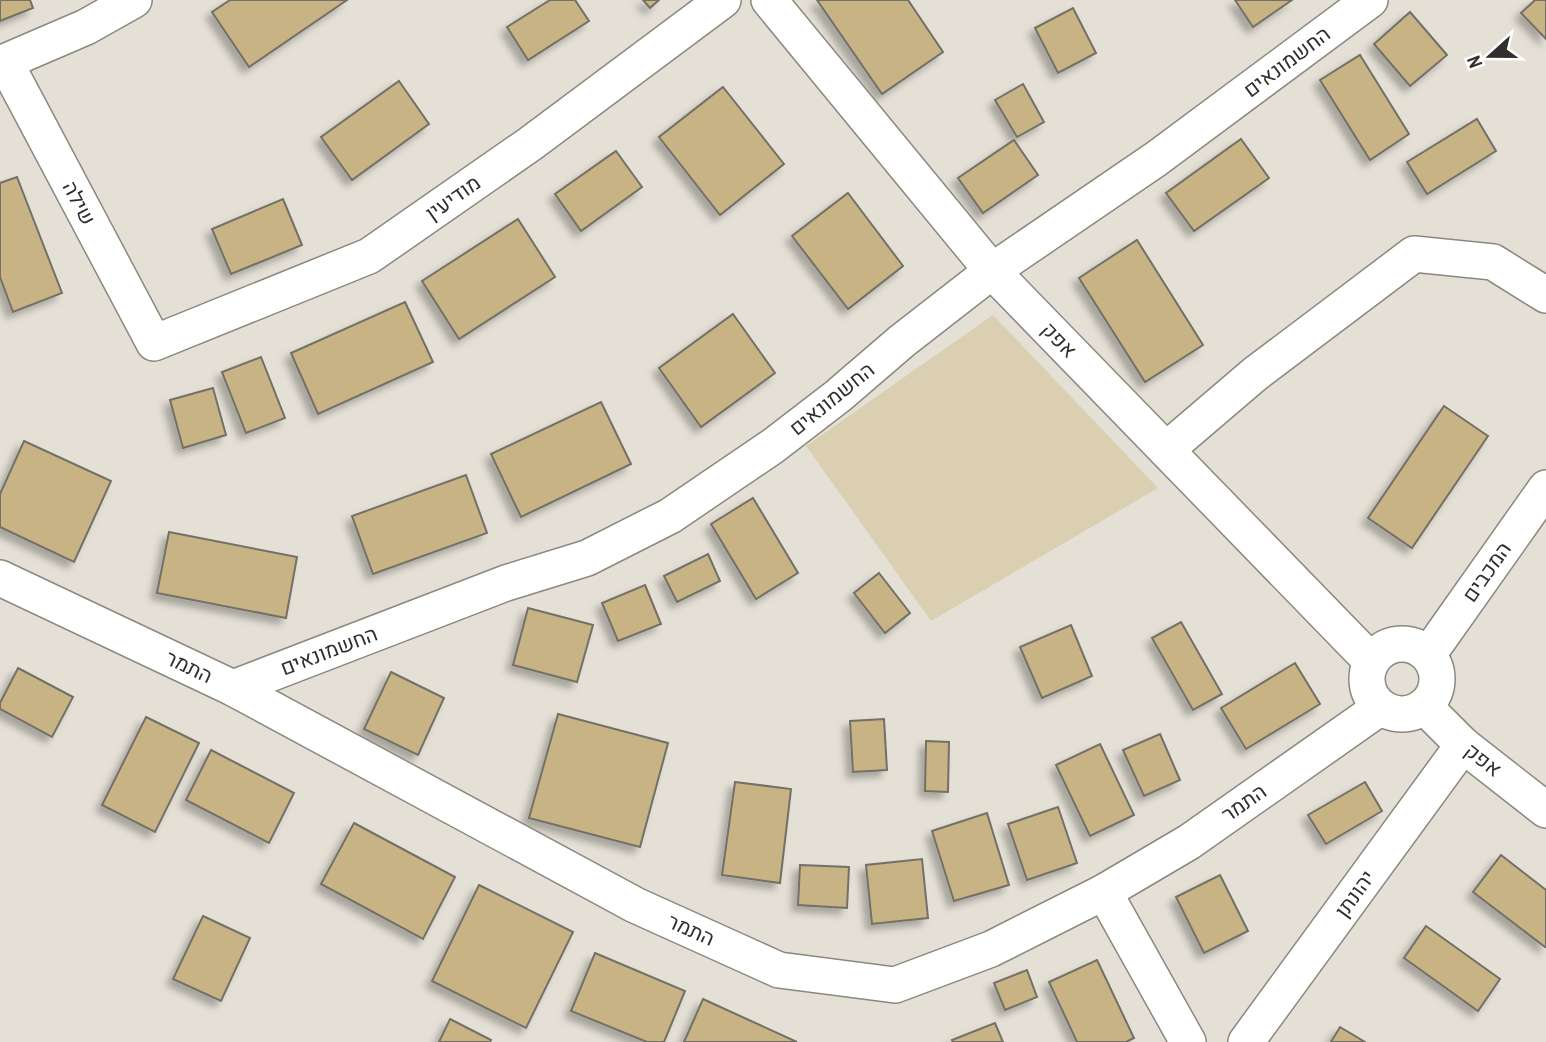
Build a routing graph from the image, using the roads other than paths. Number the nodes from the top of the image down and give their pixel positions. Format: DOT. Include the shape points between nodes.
graph roads {
  1 [pos="134,0"];
  2 [pos="723,0"];
  3 [pos="769,0"];
  4 [pos="1370,0"];
  5 [pos="2,63"];
  6 [pos="992,271"];
  7 [pos="1546,295"];
  8 [pos="154,343"];
  9 [pos="1166,450"];
  10 [pos="1546,488"];
  11 [pos="0,578"];
  12 [pos="1428,655"];
  13 [pos="1371,661"];
  14 [pos="233,688"];
  15 [pos="1424,706"];
  16 [pos="1381,707"];
  17 [pos="1463,746"];
  18 [pos="1546,810"];
  19 [pos="1104,892"];
  20 [pos="1188,1042"];
  21 [pos="1246,1042"];
  1 -- 5 [label="street" via="86,27"];
  2 -- 8 [label="street, מודיעין" via="530,144 369,256"];
  3 -- 6 [label="street, אפק"];
  4 -- 6 [label="street, החשמונאים" via="1156,159"];
  5 -- 8 [label="street, שילה"];
  6 -- 9 [label="street, אפק"];
  6 -- 14 [label="street, החשמונאים" via="773,446 670,516 587,558 506,583"];
  7 -- 9 [label="street" via="1493,262 1414,254 1255,374"];
  9 -- 13 [label="street, אפק"];
  10 -- 12 [label="street, המכבים"];
  11 -- 14 [label="street, התמר"];
  12 -- 13 [label="street" via="1398,643 1387,646"];
  12 -- 15 [label="street" via="1437,676 1432,698"];
  13 -- 16 [label="street" via="1368,691"];
  14 -- 19 [label="street, התמר" via="635,905 779,970 895,985 991,949"];
  15 -- 16 [label="street" via="1403,714"];
  15 -- 17 [label="street, אפק"];
  16 -- 19 [label="street, התמר" via="1189,842"];
  17 -- 18 [label="street, אפק"];
  17 -- 21 [label="street, יהונתן"];
  19 -- 20 [label="street"];
}
